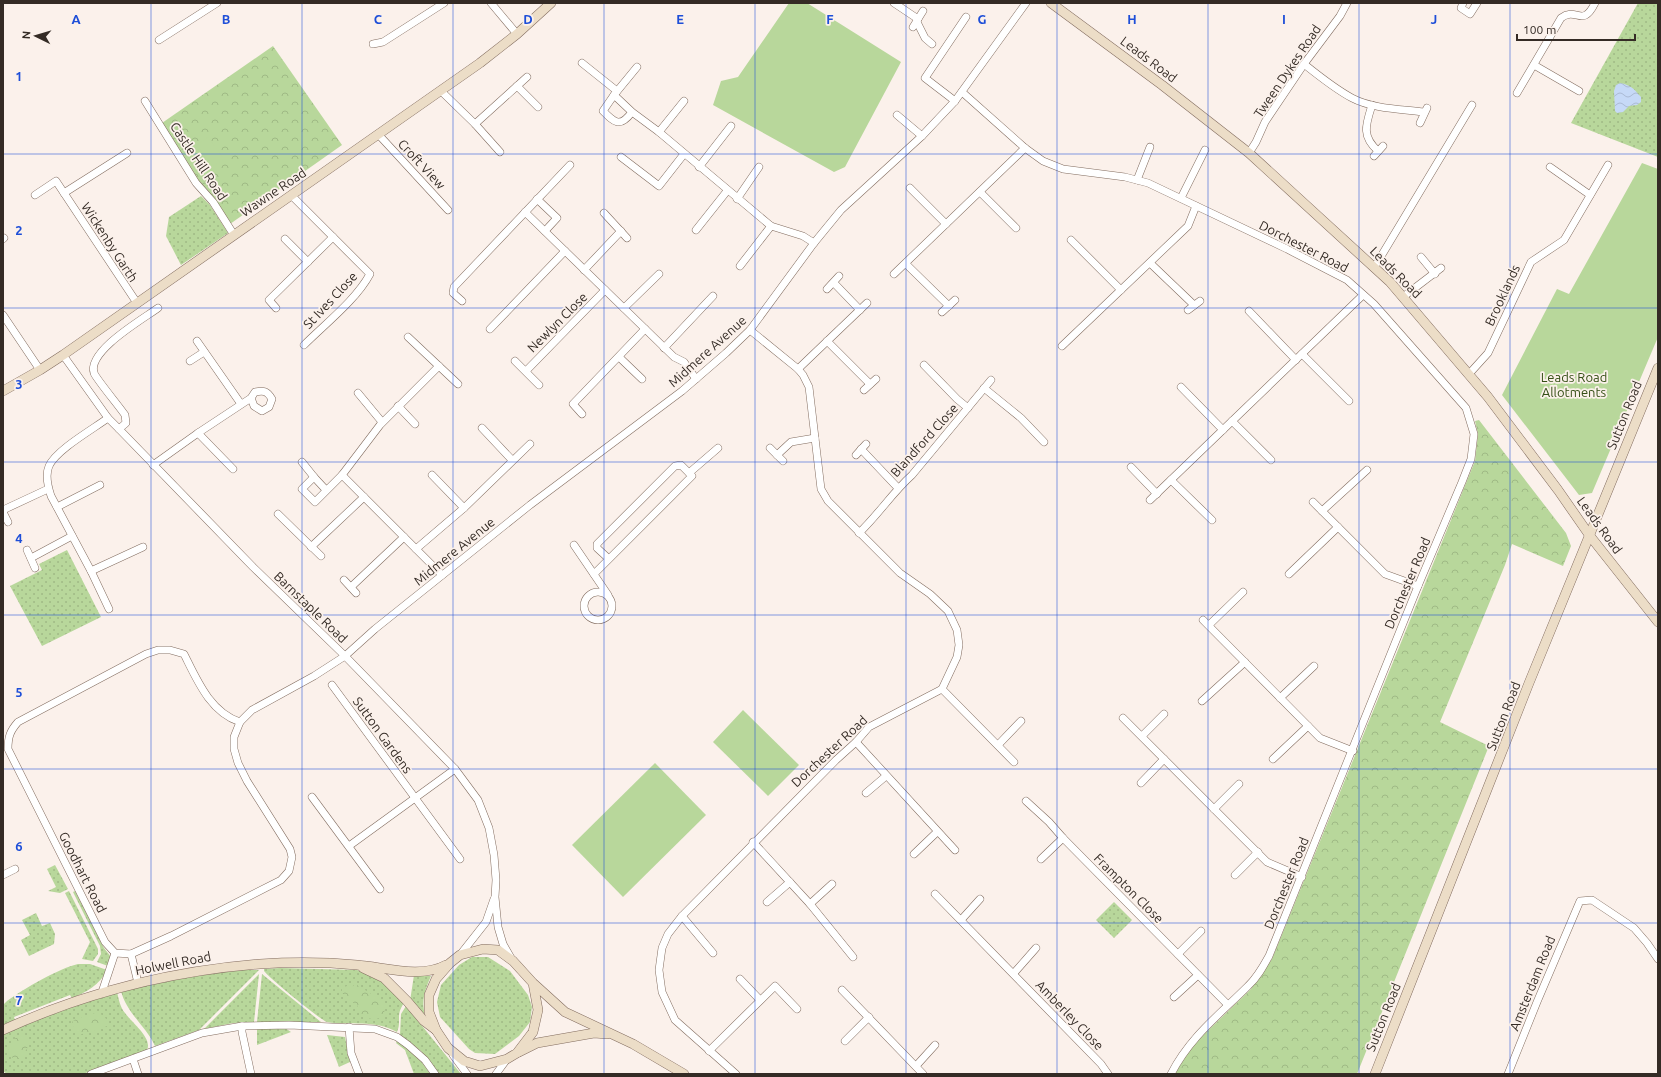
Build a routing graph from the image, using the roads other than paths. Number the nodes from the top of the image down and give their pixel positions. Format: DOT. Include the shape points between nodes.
graph roads {
  1 [pos="217,3"];
  2 [pos="444,3"];
  3 [pos="491,3"];
  4 [pos="551,3"];
  5 [pos="894,3"];
  6 [pos="1026,3"];
  7 [pos="1051,3"];
  8 [pos="1347,3"];
  9 [pos="1463,3"];
  10 [pos="1477,3"];
  11 [pos="1595,3"];
  12 [pos="923,12"];
  13 [pos="966,17"];
  14 [pos="916,22"];
  15 [pos="517,34"];
  16 [pos="159,40"];
  17 [pos="373,44"];
  18 [pos="932,44"];
  19 [pos="582,63"];
  20 [pos="1304,64"];
  21 [pos="1534,65"];
  22 [pos="636,67"];
  23 [pos="527,77"];
  24 [pos="517,86"];
  25 [pos="441,90"];
  26 [pos="1579,91"];
  27 [pos="962,92"];
  28 [pos="615,93"];
  29 [pos="1517,93"];
  30 [pos="144,101"];
  31 [pos="955,101"];
  32 [pos="684,102"];
  33 [pos="1372,105"];
  34 [pos="1472,105"];
  35 [pos="538,107"];
  36 [pos="632,112"];
  37 [pos="896,115"];
  38 [pos="1420,123"];
  39 [pos="475,124"];
  40 [pos="731,126"];
  41 [pos="659,132"];
  42 [pos="378,134"];
  43 [pos="922,136"];
  44 [pos="1150,147"];
  45 [pos="1025,148"];
  46 [pos="1205,150"];
  47 [pos="1378,151"];
  48 [pos="500,152"];
  49 [pos="127,153"];
  50 [pos="1249,153"];
  51 [pos="684,154"];
  52 [pos="621,157"];
  53 [pos="570,165"];
  54 [pos="1608,165"];
  55 [pos="699,167"];
  56 [pos="758,167"];
  57 [pos="1550,167"];
  58 [pos="1137,180"];
  59 [pos="910,188"];
  60 [pos="727,190"];
  61 [pos="980,192"];
  62 [pos="64,193"];
  63 [pos="36,195"];
  64 [pos="1590,195"];
  65 [pos="292,196"];
  66 [pos="1181,198"];
  67 [pos="537,199"];
  68 [pos="737,199"];
  69 [pos="1196,206"];
  70 [pos="448,210"];
  71 [pos="525,212"];
  72 [pos="604,213"];
  73 [pos="946,224"];
  74 [pos="771,226"];
  75 [pos="1016,228"];
  76 [pos="696,230"];
  77 [pos="545,231"];
  78 [pos="621,231"];
  79 [pos="234,235"];
  80 [pos="333,237"];
  81 [pos="627,238"];
  82 [pos="285,239"];
  83 [pos="1071,240"];
  84 [pos="814,243"];
  85 [pos="565,251"];
  86 [pos="1421,257"];
  87 [pos="308,262"];
  88 [pos="1150,263"];
  89 [pos="906,264"];
  90 [pos="740,266"];
  91 [pos="1374,268"];
  92 [pos="1441,268"];
  93 [pos="584,270"];
  94 [pos="659,274"];
  95 [pos="894,274"];
  96 [pos="1435,274"];
  97 [pos="838,276"];
  98 [pos="834,283"];
  99 [pos="827,289"];
  100 [pos="605,290"];
  101 [pos="1121,290"];
  102 [pos="1363,295"];
  103 [pos="713,296"];
  104 [pos="1403,298"];
  105 [pos="955,300"];
  106 [pos="462,301"];
  107 [pos="137,303"];
  108 [pos="867,303"];
  109 [pos="949,306"];
  110 [pos="1194,306"];
  111 [pos="158,308"];
  112 [pos="276,308"];
  113 [pos="624,308"];
  114 [pos="860,310"];
  115 [pos="1249,311"];
  116 [pos="942,312"];
  117 [pos="3,316"];
  118 [pos="490,329"];
  119 [pos="645,329"];
  120 [pos="750,330"];
  121 [pos="408,338"];
  122 [pos="197,341"];
  123 [pos="828,341"];
  124 [pos="304,345"];
  125 [pos="1062,346"];
  126 [pos="664,348"];
  127 [pos="204,352"];
  128 [pos="1302,354"];
  129 [pos="63,355"];
  130 [pos="619,357"];
  131 [pos="1296,360"];
  132 [pos="190,361"];
  133 [pos="515,362"];
  134 [pos="924,365"];
  135 [pos="439,366"];
  136 [pos="1658,368"];
  137 [pos="798,369"];
  138 [pos="40,370"];
  139 [pos="526,371"];
  140 [pos="1469,374"];
  141 [pos="642,379"];
  142 [pos="696,379"];
  143 [pos="876,379"];
  144 [pos="991,380"];
  145 [pos="458,384"];
  146 [pos="870,384"];
  147 [pos="539,385"];
  148 [pos="1181,387"];
  149 [pos="984,388"];
  150 [pos="864,390"];
  151 [pos="3,391"];
  152 [pos="358,393"];
  153 [pos="251,398"];
  154 [pos="1349,401"];
  155 [pos="241,404"];
  156 [pos="398,406"];
  157 [pos="968,408"];
  158 [pos="582,414"];
  159 [pos="108,418"];
  160 [pos="1232,421"];
  161 [pos="382,422"];
  162 [pos="415,424"];
  163 [pos="482,428"];
  164 [pos="119,429"];
  165 [pos="1223,430"];
  166 [pos="198,433"];
  167 [pos="815,438"];
  168 [pos="1044,442"];
  169 [pos="530,444"];
  170 [pos="718,448"];
  171 [pos="770,448"];
  172 [pos="777,455"];
  173 [pos="856,455"];
  174 [pos="512,460"];
  175 [pos="1271,460"];
  176 [pos="783,461"];
  177 [pos="302,462"];
  178 [pos="153,465"];
  179 [pos="1131,467"];
  180 [pos="233,469"];
  181 [pos="1367,470"];
  182 [pos="689,473"];
  183 [pos="432,474"];
  184 [pos="342,475"];
  185 [pos="314,477"];
  186 [pos="1171,480"];
  187 [pos="100,485"];
  188 [pos="898,488"];
  189 [pos="48,489"];
  190 [pos="326,490"];
  191 [pos="1157,494"];
  192 [pos="364,497"];
  193 [pos="1150,500"];
  194 [pos="1313,502"];
  195 [pos="57,507"];
  196 [pos="464,508"];
  197 [pos="3,511"];
  198 [pos="1322,511"];
  199 [pos="278,514"];
  200 [pos="1212,520"];
  201 [pos="8,522"];
  202 [pos="1338,527"];
  203 [pos="859,533"];
  204 [pos="72,536"];
  205 [pos="1590,536"];
  206 [pos="404,537"];
  207 [pos="574,546"];
  208 [pos="143,547"];
  209 [pos="311,547"];
  210 [pos="416,549"];
  211 [pos="27,550"];
  212 [pos="321,556"];
  213 [pos="30,558"];
  214 [pos="609,559"];
  215 [pos="35,568"];
  216 [pos="91,571"];
  217 [pos="594,574"];
  218 [pos="1289,574"];
  219 [pos="442,575"];
  220 [pos="344,580"];
  221 [pos="1418,586"];
  222 [pos="1243,592"];
  223 [pos="608,595"];
  224 [pos="109,609"];
  225 [pos="1203,620"];
  226 [pos="1658,622"];
  227 [pos="1209,625"];
  228 [pos="345,656"];
  229 [pos="1245,662"];
  230 [pos="1314,666"];
  231 [pos="332,685"];
  232 [pos="942,689"];
  233 [pos="1280,698"];
  234 [pos="1202,701"];
  235 [pos="1164,714"];
  236 [pos="1123,718"];
  237 [pos="1021,721"];
  238 [pos="240,722"];
  239 [pos="1308,726"];
  240 [pos="1142,736"];
  241 [pos="856,742"];
  242 [pos="998,745"];
  243 [pos="1353,751"];
  244 [pos="1164,758"];
  245 [pos="1273,759"];
  246 [pos="1014,762"];
  247 [pos="456,769"];
  248 [pos="886,776"];
  249 [pos="1141,783"];
  250 [pos="1239,784"];
  251 [pos="866,793"];
  252 [pos="312,797"];
  253 [pos="415,799"];
  254 [pos="1026,801"];
  255 [pos="1214,809"];
  256 [pos="937,832"];
  257 [pos="1063,838"];
  258 [pos="753,842"];
  259 [pos="349,846"];
  260 [pos="954,850"];
  261 [pos="1258,852"];
  262 [pos="914,854"];
  263 [pos="460,859"];
  264 [pos="1041,859"];
  265 [pos="15,869"];
  266 [pos="1235,875"];
  267 [pos="3,876"];
  268 [pos="1302,877"];
  269 [pos="790,882"];
  270 [pos="832,884"];
  271 [pos="380,889"];
  272 [pos="935,894"];
  273 [pos="495,896"];
  274 [pos="980,899"];
  275 [pos="767,902"];
  276 [pos="810,904"];
  277 [pos="682,916"];
  278 [pos="960,920"];
  279 [pos="1201,931"];
  280 [pos="1036,948"];
  281 [pos="115,953"];
  282 [pos="713,953"];
  283 [pos="131,954"];
  284 [pos="460,954"];
  285 [pos="1178,954"];
  286 [pos="853,957"];
  287 [pos="1658,959"];
  288 [pos="513,961"];
  289 [pos="450,963"];
  290 [pos="356,965"];
  291 [pos="1014,973"];
  292 [pos="1198,975"];
  293 [pos="740,979"];
  294 [pos="138,983"];
  295 [pos="533,983"];
  296 [pos="842,990"];
  297 [pos="102,992"];
  298 [pos="1174,997"];
  299 [pos="760,1000"];
  300 [pos="1227,1004"];
  301 [pos="797,1008"];
  302 [pos="869,1017"];
  303 [pos="242,1026"];
  304 [pos="349,1027"];
  305 [pos="3,1030"];
  306 [pos="436,1030"];
  307 [pos="612,1034"];
  308 [pos="844,1041"];
  309 [pos="935,1045"];
  310 [pos="448,1048"];
  311 [pos="709,1051"];
  312 [pos="517,1053"];
  313 [pos="133,1059"];
  314 [pos="507,1059"];
  315 [pos="916,1066"];
  316 [pos="92,1074"];
  317 [pos="138,1074"];
  318 [pos="251,1074"];
  319 [pos="359,1074"];
  320 [pos="435,1074"];
  321 [pos="467,1074"];
  322 [pos="496,1074"];
  323 [pos="684,1074"];
  324 [pos="736,1074"];
  325 [pos="924,1074"];
  326 [pos="1108,1074"];
  327 [pos="1171,1074"];
  328 [pos="1375,1074"];
  329 [pos="1508,1074"];
  1 -- 16 [label="street"];
  2 -- 17 [label="street" via="383,42"];
  3 -- 15 [label="street"];
  4 -- 15 [label="street, Wawne Road"];
  5 -- 14 [label="street"];
  6 -- 27 [label="street, Midmere Avenue"];
  7 -- 50 [label="street, Leads Road"];
  8 -- 20 [label="street, Tween Dykes Road"];
  9 -- 10 [label="street" via="1461,8 1470,14"];
  11 -- 21 [label="street" via="1586,16 1566,14 1561,18"];
  12 -- 14 [label="street"];
  13 -- 31 [label="street" via="925,78"];
  14 -- 18 [label="street" via="925,38"];
  15 -- 25 [label="street, Wawne Road"];
  19 -- 28 [label="street"];
  20 -- 33 [label="street" via="1352,98"];
  20 -- 50 [label="street, Tween Dykes Road" via="1265,122"];
  21 -- 26 [label="street"];
  21 -- 29 [label="street"];
  22 -- 28 [label="street"];
  23 -- 24 [label="street"];
  24 -- 35 [label="street"];
  24 -- 39 [label="street"];
  25 -- 39 [label="street"];
  25 -- 42 [label="street, Wawne Road"];
  27 -- 31 [label="street, Midmere Avenue"];
  27 -- 45 [label="street, Dorchester Road"];
  28 -- 36 [label="street"];
  28 -- 36 [label="street" via="603,111 614,122 620,123"];
  30 -- 79 [label="street, Castle Hill Road" via="196,183 213,202"];
  31 -- 43 [label="street, Midmere Avenue"];
  32 -- 41 [label="street"];
  33 -- 38 [label="street" via="1426,110"];
  33 -- 47 [label="street" via="1365,132 1371,145"];
  34 -- 91 [label="street"];
  36 -- 41 [label="street"];
  37 -- 43 [label="street"];
  39 -- 48 [label="street"];
  40 -- 55 [label="street"];
  41 -- 51 [label="street"];
  42 -- 65 [label="street, Wawne Road"];
  42 -- 70 [label="street, Croft View"];
  43 -- 84 [label="street, Midmere Avenue" via="841,210"];
  44 -- 58 [label="street"];
  45 -- 58 [label="street, Dorchester Road" via="1042,161 1063,169"];
  45 -- 61 [label="street"];
  46 -- 66 [label="street"];
  49 -- 62 [label="street"];
  50 -- 91 [label="street, Leads Road"];
  51 -- 52 [label="street" via="659,186"];
  51 -- 55 [label="street"];
  53 -- 67 [label="street"];
  54 -- 64 [label="street, Brooklands"];
  55 -- 60 [label="street"];
  56 -- 68 [label="street"];
  57 -- 64 [label="street"];
  58 -- 66 [label="street, Dorchester Road"];
  59 -- 73 [label="street"];
  60 -- 68 [label="street"];
  60 -- 76 [label="street"];
  61 -- 73 [label="street"];
  61 -- 75 [label="street"];
  62 -- 63 [label="street, Wickenby Garth" via="56,181"];
  62 -- 107 [label="street, Wickenby Garth"];
  64 -- 140 [label="street, Brooklands" via="1564,240 1531,262 1488,352"];
  65 -- 79 [label="street, Wawne Road"];
  65 -- 80 [label="street, St Ives Close"];
  66 -- 69 [label="street, Dorchester Road"];
  67 -- 71 [label="street"];
  67 -- 77 [label="street" via="556,218"];
  68 -- 74 [label="street"];
  69 -- 88 [label="street" via="1188,226"];
  69 -- 102 [label="street, Dorchester Road" via="1346,280"];
  71 -- 77 [label="street, Newlyn Close"];
  71 -- 106 [label="street" via="454,287 453,292"];
  72 -- 78 [label="street"];
  73 -- 89 [label="street"];
  74 -- 84 [label="street" via="803,236"];
  74 -- 90 [label="street"];
  77 -- 85 [label="street, Newlyn Close"];
  78 -- 81 [label="street"];
  78 -- 93 [label="street"];
  79 -- 107 [label="street, Wawne Road"];
  80 -- 87 [label="street"];
  80 -- 124 [label="street, St Ives Close" via="370,274 352,297"];
  82 -- 87 [label="street"];
  83 -- 101 [label="street"];
  84 -- 120 [label="street, Midmere Avenue"];
  85 -- 93 [label="street, Newlyn Close"];
  85 -- 118 [label="street"];
  86 -- 96 [label="street"];
  87 -- 112 [label="street" via="269,300"];
  88 -- 101 [label="street"];
  88 -- 110 [label="street"];
  89 -- 95 [label="street"];
  89 -- 109 [label="street"];
  91 -- 104 [label="street, Leads Road"];
  92 -- 96 [label="street"];
  93 -- 100 [label="street, Newlyn Close"];
  94 -- 113 [label="street"];
  96 -- 104 [label="street"];
  97 -- 98 [label="street"];
  98 -- 99 [label="street"];
  98 -- 114 [label="street"];
  100 -- 113 [label="street, Newlyn Close"];
  100 -- 139 [label="street, Newlyn Close"];
  101 -- 125 [label="street"];
  102 -- 128 [label="street"];
  102 -- 221 [label="street, Dorchester Road" via="1374,304 1466,408 1474,434 1471,459"];
  103 -- 126 [label="street"];
  104 -- 140 [label="street, Leads Road"];
  105 -- 109 [label="street"];
  107 -- 129 [label="street, Wawne Road"];
  108 -- 114 [label="street"];
  109 -- 116 [label="street"];
  111 -- 164 [label="street" via="106,346 94,361 94,374 125,415 126,423"];
  113 -- 119 [label="street, Newlyn Close"];
  114 -- 123 [label="street"];
  115 -- 131 [label="street"];
  117 -- 138 [label="street"];
  119 -- 126 [label="street, Newlyn Close"];
  119 -- 130 [label="street"];
  120 -- 137 [label="street"];
  120 -- 142 [label="street, Midmere Avenue"];
  121 -- 135 [label="street"];
  122 -- 127 [label="street"];
  123 -- 137 [label="street"];
  123 -- 146 [label="street"];
  126 -- 142 [label="street, Newlyn Close" via="684,362"];
  127 -- 132 [label="street"];
  127 -- 155 [label="street"];
  128 -- 131 [label="street"];
  128 -- 154 [label="street"];
  129 -- 138 [label="street, Wawne Road"];
  129 -- 159 [label="street, Barnstaple Road"];
  130 -- 141 [label="street"];
  130 -- 158 [label="street" via="573,404"];
  131 -- 160 [label="street"];
  133 -- 139 [label="street, Newlyn Close"];
  134 -- 157 [label="street, Blandford Close"];
  135 -- 145 [label="street"];
  135 -- 156 [label="street"];
  136 -- 205 [label="street, Sutton Road"];
  137 -- 167 [label="street" via="809,387"];
  138 -- 151 [label="street, Wawne Road"];
  139 -- 147 [label="street, Newlyn Close"];
  140 -- 205 [label="street, Leads Road"];
  142 -- 219 [label="street, Midmere Avenue"];
  143 -- 146 [label="street"];
  144 -- 149 [label="street, Blandford Close"];
  146 -- 150 [label="street"];
  148 -- 165 [label="street"];
  149 -- 157 [label="street, Blandford Close"];
  149 -- 168 [label="street" via="1021,418"];
  152 -- 161 [label="street"];
  153 -- 155 [label="street"];
  155 -- 166 [label="street"];
  156 -- 161 [label="street"];
  156 -- 162 [label="street"];
  157 -- 188 [label="street, Blandford Close"];
  159 -- 164 [label="street, Barnstaple Road"];
  159 -- 189 [label="street" via="55,456 48,467"];
  160 -- 165 [label="street"];
  160 -- 175 [label="street"];
  161 -- 184 [label="street"];
  163 -- 174 [label="street"];
  164 -- 178 [label="street, Barnstaple Road"];
  165 -- 186 [label="street"];
  166 -- 178 [label="street"];
  166 -- 180 [label="street"];
  167 -- 172 [label="street" via="791,442"];
  167 -- 203 [label="street" via="821,488 828,502"];
  169 -- 174 [label="street"];
  170 -- 182 [label="street"];
  171 -- 172 [label="street"];
  172 -- 176 [label="street"];
  173 -- 188 [label="street, Blandford Close" via="864,447"];
  174 -- 196 [label="street"];
  177 -- 185 [label="street"];
  178 -- 228 [label="street, Barnstaple Road"];
  179 -- 191 [label="street"];
  181 -- 198 [label="street"];
  182 -- 214 [label="street" via="692,476"];
  182 -- 214 [label="street" via="681,465 675,466 597,544 597,548"];
  183 -- 196 [label="street"];
  184 -- 190 [label="street"];
  184 -- 192 [label="street"];
  185 -- 190 [label="street"];
  185 -- 190 [label="street" via="302,489 315,502"];
  186 -- 191 [label="street"];
  186 -- 200 [label="street"];
  187 -- 195 [label="street"];
  188 -- 203 [label="street, Blandford Close"];
  189 -- 195 [label="street"];
  189 -- 197 [label="street"];
  191 -- 193 [label="street"];
  192 -- 206 [label="street"];
  192 -- 209 [label="street"];
  194 -- 198 [label="street"];
  195 -- 204 [label="street"];
  196 -- 210 [label="street"];
  197 -- 201 [label="street"];
  198 -- 202 [label="street"];
  199 -- 209 [label="street"];
  202 -- 218 [label="street"];
  202 -- 221 [label="street" via="1385,574"];
  203 -- 232 [label="street" via="900,573 930,594 948,611 954,622 959,645 957,657"];
  204 -- 213 [label="street"];
  204 -- 216 [label="street"];
  205 -- 226 [label="street, Leads Road"];
  205 -- 328 [label="street, Sutton Road"];
  206 -- 210 [label="street"];
  206 -- 220 [label="street" via="354,590"];
  207 -- 217 [label="street"];
  208 -- 216 [label="street"];
  209 -- 212 [label="street"];
  210 -- 219 [label="street"];
  211 -- 213 [label="street"];
  213 -- 215 [label="street"];
  214 -- 217 [label="street"];
  216 -- 224 [label="street"];
  217 -- 223 [label="street"];
  219 -- 228 [label="street, Midmere Avenue"];
  221 -- 243 [label="street, Dorchester Road"];
  222 -- 227 [label="street"];
  223 -- 223 [label="street" via="612,608 608,616 599,620 589,618 584,609 587,596 595,592 604,592"];
  225 -- 227 [label="street"];
  227 -- 229 [label="street"];
  228 -- 238 [label="street" via="252,710"];
  228 -- 247 [label="street, Barnstaple Road"];
  229 -- 233 [label="street"];
  229 -- 234 [label="street"];
  230 -- 233 [label="street"];
  231 -- 253 [label="street, Sutton Gardens"];
  232 -- 241 [label="street, Dorchester Road" via="869,727"];
  232 -- 242 [label="street"];
  233 -- 239 [label="street"];
  235 -- 240 [label="street"];
  236 -- 240 [label="street"];
  237 -- 242 [label="street"];
  238 -- 281 [label="street, Goodhart Road" via="230,719 212,704 184,654 158,650 42,708 11,729 8,749 105,942"];
  238 -- 283 [label="street" via="234,737 238,763 290,849 292,856 289,871 281,880"];
  239 -- 243 [label="street" via="1320,738"];
  239 -- 245 [label="street"];
  240 -- 244 [label="street"];
  241 -- 248 [label="street"];
  241 -- 258 [label="street, Dorchester Road"];
  242 -- 246 [label="street"];
  243 -- 268 [label="street, Dorchester Road"];
  244 -- 249 [label="street"];
  244 -- 255 [label="street"];
  247 -- 253 [label="street"];
  247 -- 273 [label="street, Barnstaple Road" via="478,800 489,828 494,854"];
  248 -- 251 [label="street"];
  248 -- 256 [label="street"];
  250 -- 255 [label="street"];
  252 -- 259 [label="street"];
  253 -- 259 [label="street"];
  253 -- 263 [label="street, Sutton Gardens"];
  254 -- 257 [label="street, Frampton Close"];
  255 -- 261 [label="street"];
  256 -- 260 [label="street"];
  256 -- 262 [label="street"];
  257 -- 264 [label="street"];
  257 -- 285 [label="street, Frampton Close"];
  258 -- 269 [label="street"];
  258 -- 277 [label="street, Dorchester Road"];
  259 -- 271 [label="street"];
  261 -- 266 [label="street"];
  261 -- 268 [label="street" via="1267,862"];
  265 -- 267 [label="street"];
  268 -- 300 [label="street, Dorchester Road" via="1269,956 1249,986"];
  269 -- 275 [label="street"];
  269 -- 276 [label="street"];
  270 -- 276 [label="street"];
  272 -- 278 [label="street, Amberley Close"];
  273 -- 284 [label="street, Barnstaple Road" via="486,922"];
  273 -- 288 [label="street, Barnstaple Road" via="498,927"];
  274 -- 278 [label="street"];
  276 -- 286 [label="street"];
  277 -- 282 [label="street"];
  277 -- 311 [label="street, Dorchester Road" via="668,934 662,948 659,970 662,992 675,1020"];
  278 -- 291 [label="street, Amberley Close"];
  279 -- 285 [label="street"];
  280 -- 291 [label="street"];
  281 -- 283 [label="street"];
  281 -- 297 [label="street"];
  283 -- 294 [label="street"];
  284 -- 288 [label="street" via="483,949 498,950"];
  284 -- 289 [label="street"];
  285 -- 292 [label="street, Frampton Close"];
  287 -- 329 [label="street, Amsterdam Road" via="1634,928 1592,900 1580,901"];
  288 -- 295 [label="street"];
  289 -- 290 [label="street, Holwell Road" via="424,972"];
  289 -- 306 [label="street" via="436,979 429,995 429,1012"];
  290 -- 294 [label="street, Holwell Road" via="262,964 219,968"];
  290 -- 306 [label="street, Holwell Road" via="384,978 424,1021"];
  291 -- 326 [label="street, Amberley Close"];
  292 -- 298 [label="street"];
  292 -- 300 [label="street, Frampton Close"];
  293 -- 299 [label="street"];
  294 -- 297 [label="street, Holwell Road"];
  295 -- 307 [label="street" via="565,1012"];
  295 -- 312 [label="street" via="538,1010 533,1032"];
  296 -- 302 [label="street"];
  297 -- 305 [label="street, Holwell Road"];
  299 -- 301 [label="street" via="775,986"];
  299 -- 311 [label="street"];
  300 -- 327 [label="street, Dorchester Road" via="1192,1041"];
  302 -- 308 [label="street"];
  302 -- 315 [label="street"];
  303 -- 304 [label="street"];
  303 -- 313 [label="street" via="202,1033"];
  303 -- 318 [label="street"];
  304 -- 319 [label="street" via="352,1053"];
  304 -- 320 [label="street" via="375,1028 397,1037 425,1060"];
  306 -- 310 [label="street"];
  307 -- 312 [label="street" via="594,1033 537,1043"];
  307 -- 323 [label="street"];
  309 -- 315 [label="street"];
  310 -- 314 [label="street" via="464,1060 480,1066"];
  310 -- 321 [label="street"];
  311 -- 324 [label="street, Dorchester Road"];
  312 -- 314 [label="street"];
  313 -- 316 [label="street"];
  313 -- 317 [label="street"];
  314 -- 322 [label="street"];
  315 -- 325 [label="street"];
}
